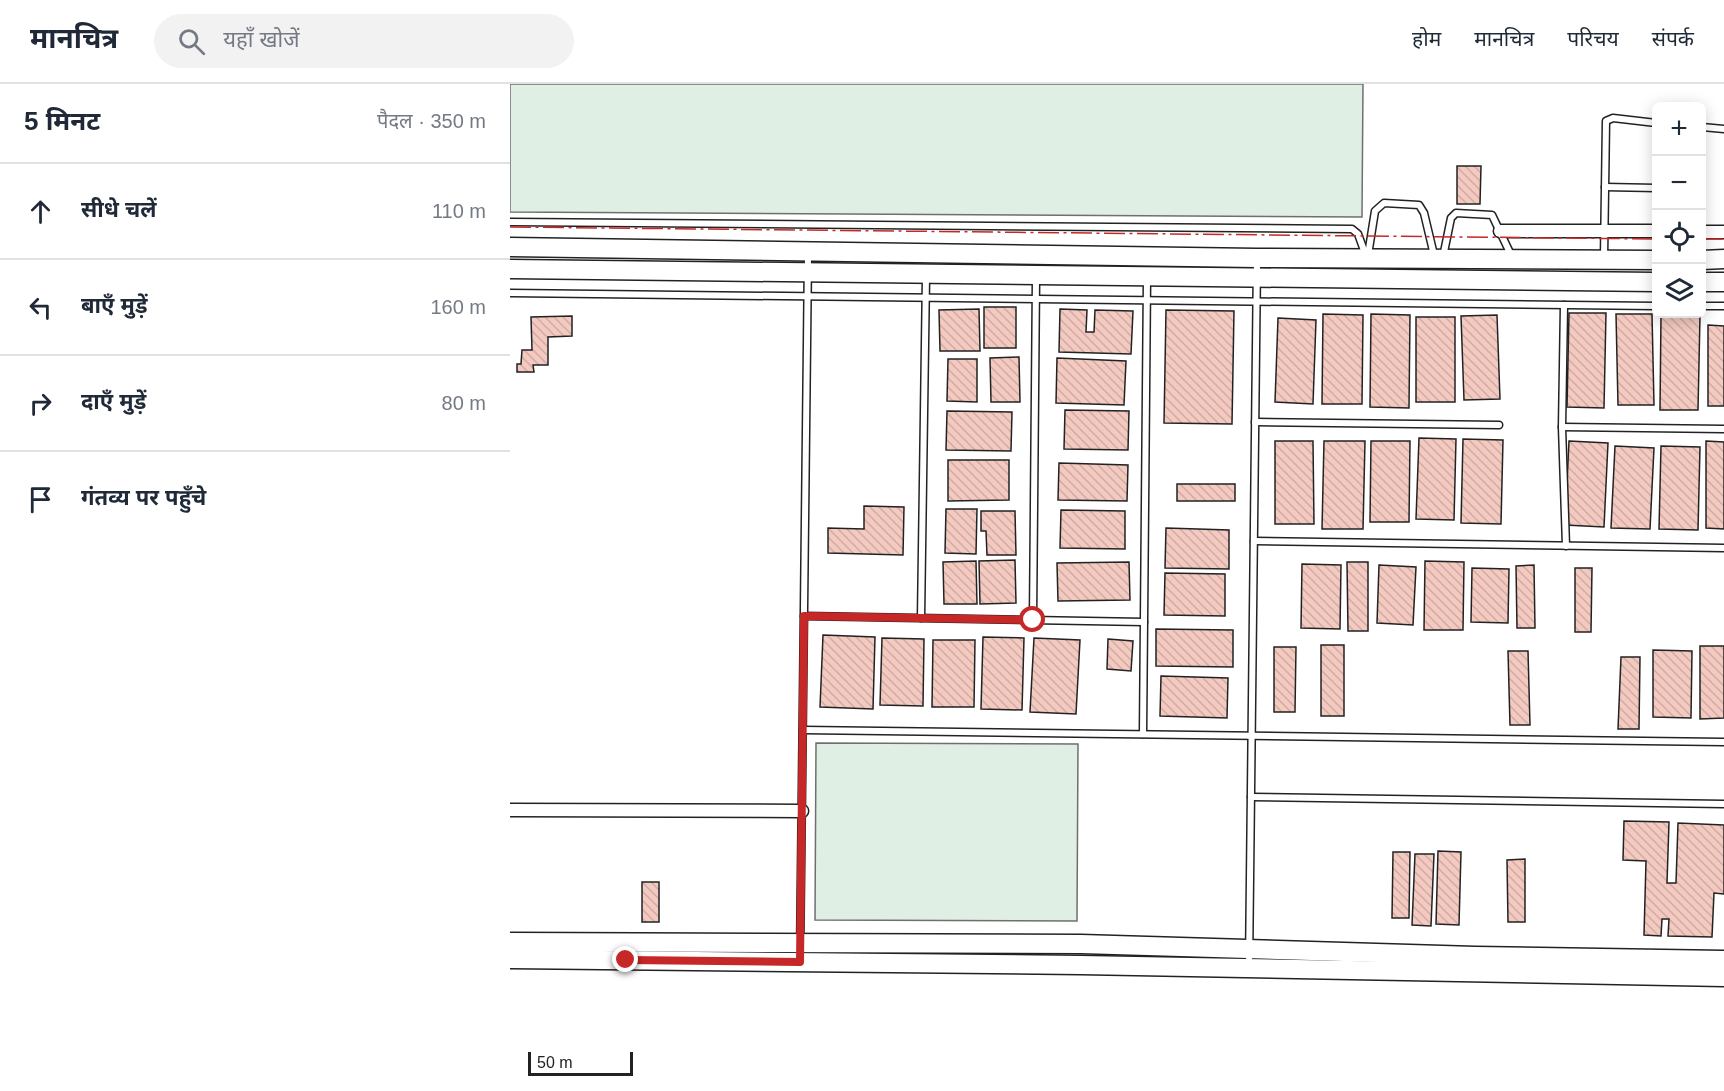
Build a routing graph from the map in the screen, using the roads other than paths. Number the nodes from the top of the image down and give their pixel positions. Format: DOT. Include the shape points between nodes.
graph roads {
  1 [pos="1652,123"];
  2 [pos="1706,127"];
  3 [pos="1724,129"];
  4 [pos="1605,187"];
  5 [pos="1652,188"];
  6 [pos="510,222"];
  7 [pos="1500,231"];
  8 [pos="1604,231"];
  9 [pos="1652,231"];
  10 [pos="1706,232"];
  11 [pos="1724,232"];
  12 [pos="510,247"];
  13 [pos="808,250"];
  14 [pos="1257,258"];
  15 [pos="1438,258"];
  16 [pos="1368,259"];
  17 [pos="1513,259"];
  18 [pos="1724,259"];
  19 [pos="1604,260"];
  20 [pos="1652,260"];
  21 [pos="1706,260"];
  22 [pos="510,269"];
  23 [pos="808,272"];
  24 [pos="926,274"];
  25 [pos="1036,276"];
  26 [pos="1147,277"];
  27 [pos="1257,279"];
  28 [pos="1652,282"];
  29 [pos="1706,282"];
  30 [pos="1724,282"];
  31 [pos="510,293"];
  32 [pos="808,296"];
  33 [pos="926,298"];
  34 [pos="1036,299"];
  35 [pos="1147,300"];
  36 [pos="1257,301"];
  37 [pos="1564,305"];
  38 [pos="1652,306"];
  39 [pos="1706,306"];
  40 [pos="1724,306"];
  41 [pos="1255,422"];
  42 [pos="1498,425"];
  43 [pos="1562,427"];
  44 [pos="1724,429"];
  45 [pos="1254,541"];
  46 [pos="1566,546"];
  47 [pos="1724,548"];
  48 [pos="804,616"];
  49 [pos="921,618"];
  50 [pos="1033,620"];
  51 [pos="1144,622"];
  52 [pos="803,729"];
  53 [pos="1143,734"];
  54 [pos="1252,736"];
  55 [pos="1724,742"];
  56 [pos="1251,797"];
  57 [pos="1724,804"];
  58 [pos="510,810"];
  59 [pos="802,812"];
  60 [pos="510,942"];
  61 [pos="800,953"];
  62 [pos="1250,958"];
  63 [pos="510,959"];
  64 [pos="1724,960"];
  65 [pos="1724,977"];
  1 -- 4 [label="lane" via="1613,118 1606,121"];
  2 -- 3 [label="lane"];
  4 -- 5 [label="lane"];
  4 -- 8 [label="lane"];
  6 -- 16 [label="lane" via="1352,229"];
  7 -- 8 [label="street"];
  7 -- 15 [label="lane" via="1488,213 1453,215"];
  7 -- 17 [label="lane"];
  8 -- 9 [label="street"];
  8 -- 19 [label="lane"];
  10 -- 11 [label="street"];
  12 -- 13 [label="street"];
  13 -- 14 [label="street"];
  13 -- 23 [label="lane"];
  14 -- 16 [label="street"];
  14 -- 27 [label="lane"];
  15 -- 16 [label="street"];
  15 -- 16 [label="lane" via="1419,205 1384,203 1376,211"];
  15 -- 17 [label="street"];
  17 -- 19 [label="street"];
  18 -- 21 [label="street"];
  19 -- 20 [label="street"];
  22 -- 23 [label="street"];
  23 -- 24 [label="street"];
  23 -- 32 [label="lane"];
  24 -- 25 [label="street"];
  24 -- 33 [label="lane"];
  25 -- 26 [label="street"];
  25 -- 34 [label="lane"];
  26 -- 27 [label="street"];
  26 -- 35 [label="lane"];
  27 -- 28 [label="street"];
  27 -- 36 [label="lane"];
  29 -- 30 [label="street"];
  31 -- 32 [label="lane"];
  32 -- 33 [label="lane"];
  32 -- 48 [label="lane"];
  33 -- 34 [label="lane"];
  33 -- 49 [label="lane"];
  34 -- 35 [label="lane"];
  34 -- 50 [label="lane"];
  35 -- 36 [label="lane"];
  35 -- 51 [label="lane"];
  36 -- 37 [label="lane"];
  36 -- 41 [label="lane"];
  37 -- 38 [label="lane"];
  37 -- 43 [label="lane"];
  39 -- 40 [label="lane"];
  41 -- 42 [label="lane"];
  41 -- 45 [label="lane"];
  43 -- 44 [label="lane"];
  43 -- 46 [label="lane"];
  45 -- 46 [label="lane"];
  45 -- 54 [label="lane"];
  46 -- 47 [label="lane"];
  48 -- 49 [label="lane"];
  48 -- 52 [label="lane"];
  49 -- 50 [label="lane"];
  50 -- 51 [label="lane"];
  51 -- 53 [label="lane"];
  52 -- 53 [label="lane"];
  52 -- 59 [label="lane"];
  53 -- 54 [label="lane"];
  54 -- 55 [label="lane"];
  54 -- 56 [label="lane"];
  56 -- 57 [label="lane"];
  56 -- 62 [label="lane"];
  58 -- 59 [label="street"];
  59 -- 61 [label="lane"];
  60 -- 61 [label="street"];
  61 -- 62 [label="street"];
  61 -- 63 [label="street"];
  62 -- 64 [label="street"];
  62 -- 65 [label="street"];
}
